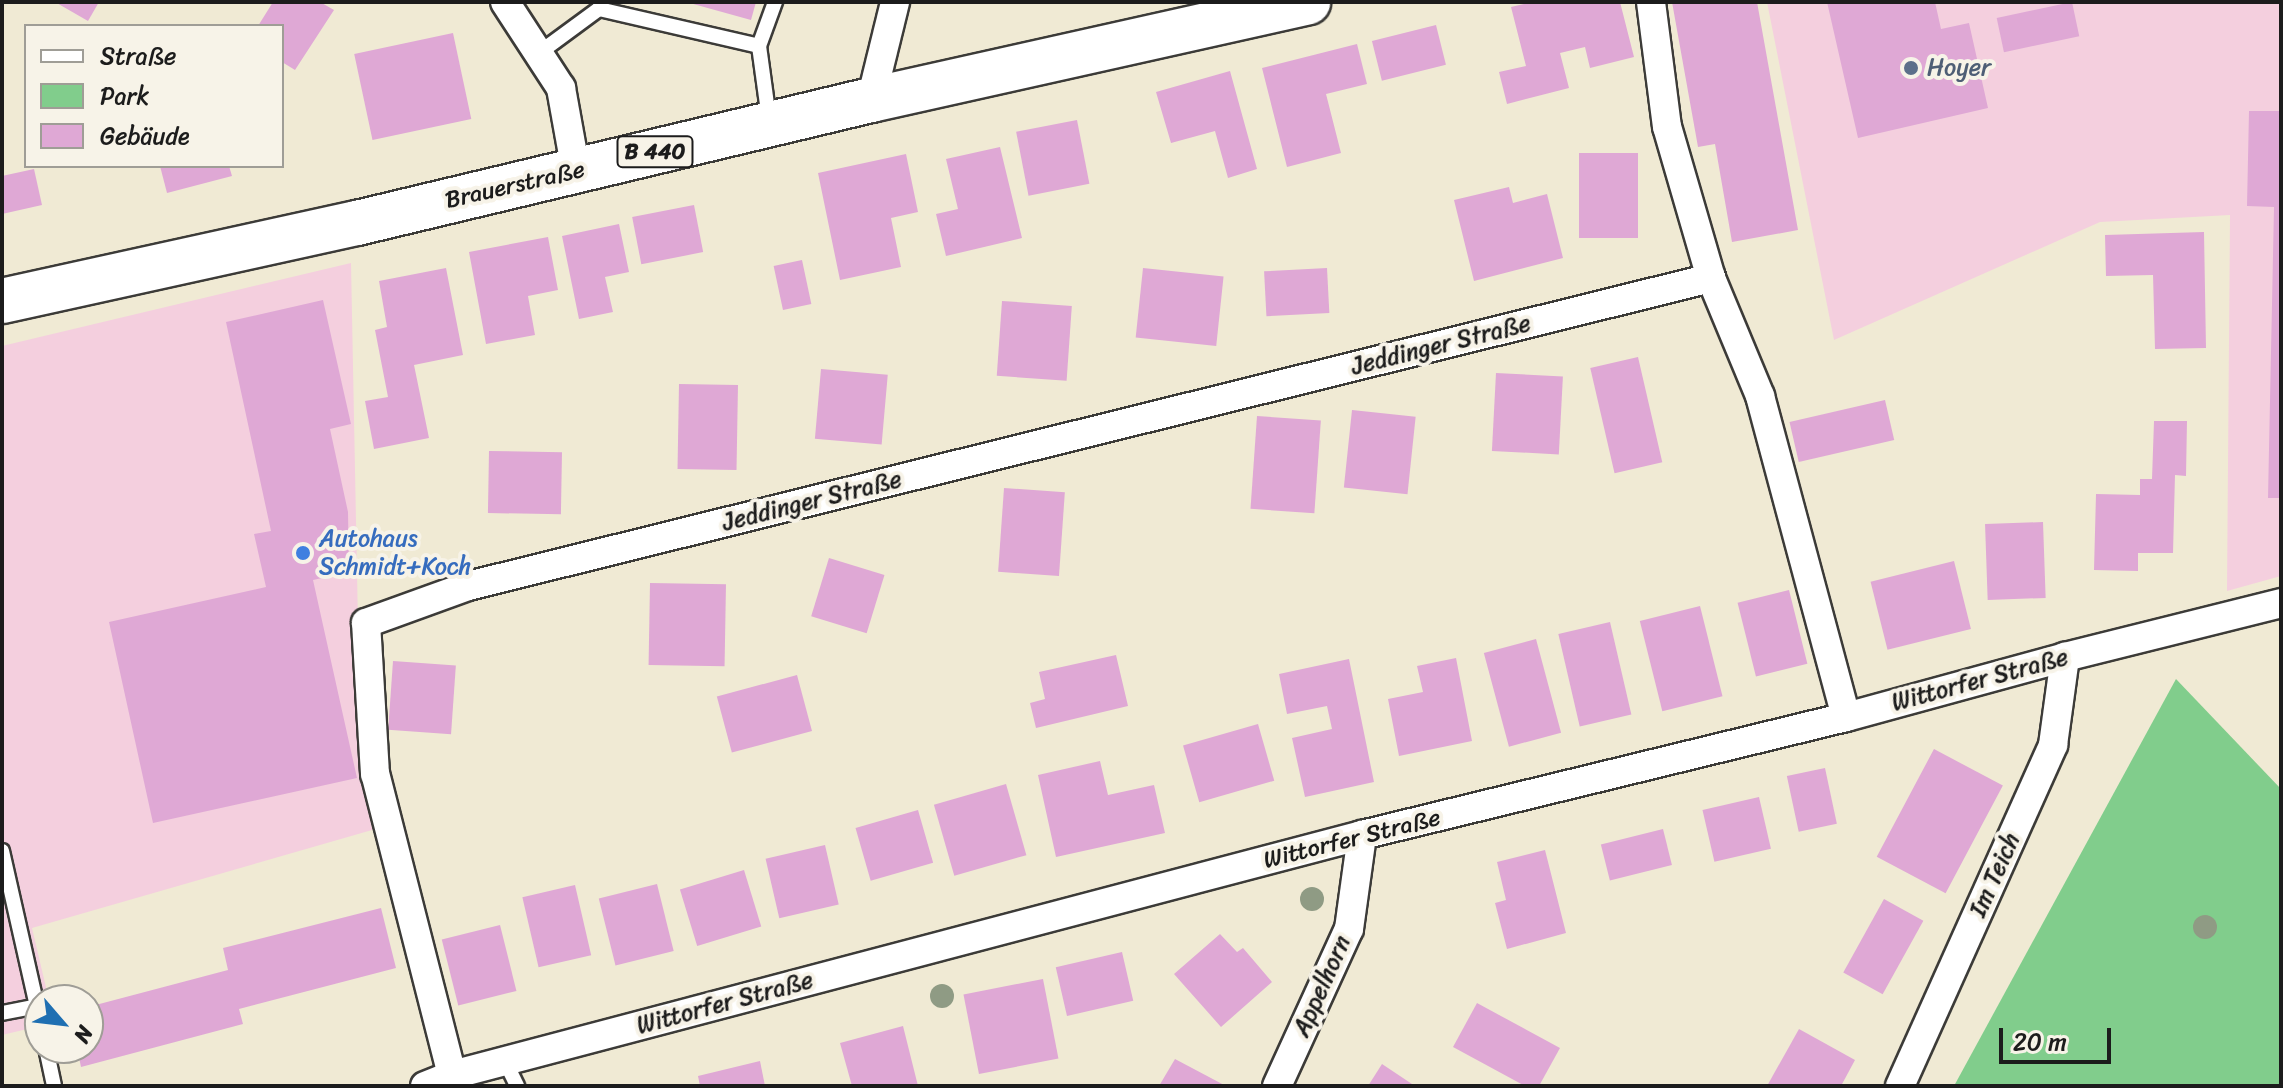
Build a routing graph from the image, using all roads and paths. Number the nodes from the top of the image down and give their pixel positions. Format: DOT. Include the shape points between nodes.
graph roads {
  1 [pos="505,2"];
  2 [pos="775,2"];
  3 [pos="895,2"];
  4 [pos="1308,2"];
  5 [pos="1651,2"];
  6 [pos="600,6"];
  7 [pos="759,46"];
  8 [pos="539,53"];
  9 [pos="871,100"];
  10 [pos="770,124"];
  11 [pos="576,171"];
  12 [pos="1711,278"];
  13 [pos="2,301"];
  14 [pos="2281,603"];
  15 [pos="2065,657"];
  16 [pos="1846,717"];
  17 [pos="1362,835"];
  18 [pos="2,851"];
  19 [pos="33,984"];
  20 [pos="24,1012"];
  21 [pos="2,1013"];
  22 [pos="49,1064"];
  23 [pos="511,1074"];
  24 [pos="452,1075"];
  25 [pos="54,1086"];
  26 [pos="425,1086"];
  27 [pos="1277,1086"];
  28 [pos="1900,1086"];
  1 -- 8 [label="street"];
  2 -- 7 [label="lane"];
  3 -- 9 [label="street"];
  4 -- 9 [label="main road, Brauerstraße / B 440"];
  5 -- 12 [label="street" via="1667,127"];
  6 -- 7 [label="lane"];
  6 -- 8 [label="lane"];
  7 -- 10 [label="lane"];
  8 -- 11 [label="street" via="561,88"];
  9 -- 10 [label="main road, Brauerstraße / B 440"];
  10 -- 11 [label="main road, Brauerstraße / B 440"];
  11 -- 13 [label="main road, Brauerstraße / B 440"];
  12 -- 16 [label="street" via="1760,396"];
  12 -- 24 [label="street, Jeddinger Straße" via="468,586 366,623 375,774"];
  14 -- 15 [label="street, Wittorfer Straße"];
  15 -- 16 [label="street, Wittorfer Straße"];
  15 -- 28 [label="street, Im Teich" via="2053,745"];
  16 -- 17 [label="street, Wittorfer Straße"];
  17 -- 23 [label="street, Wittorfer Straße"];
  17 -- 27 [label="street, Appelhorn" via="1349,929"];
  18 -- 19 [label="lane"];
  20 -- 21 [label="lane"];
  22 -- 25 [label="lane"];
  23 -- 24 [label="street, Wittorfer Straße"];
  24 -- 26 [label="street, Wittorfer Straße"];
}
